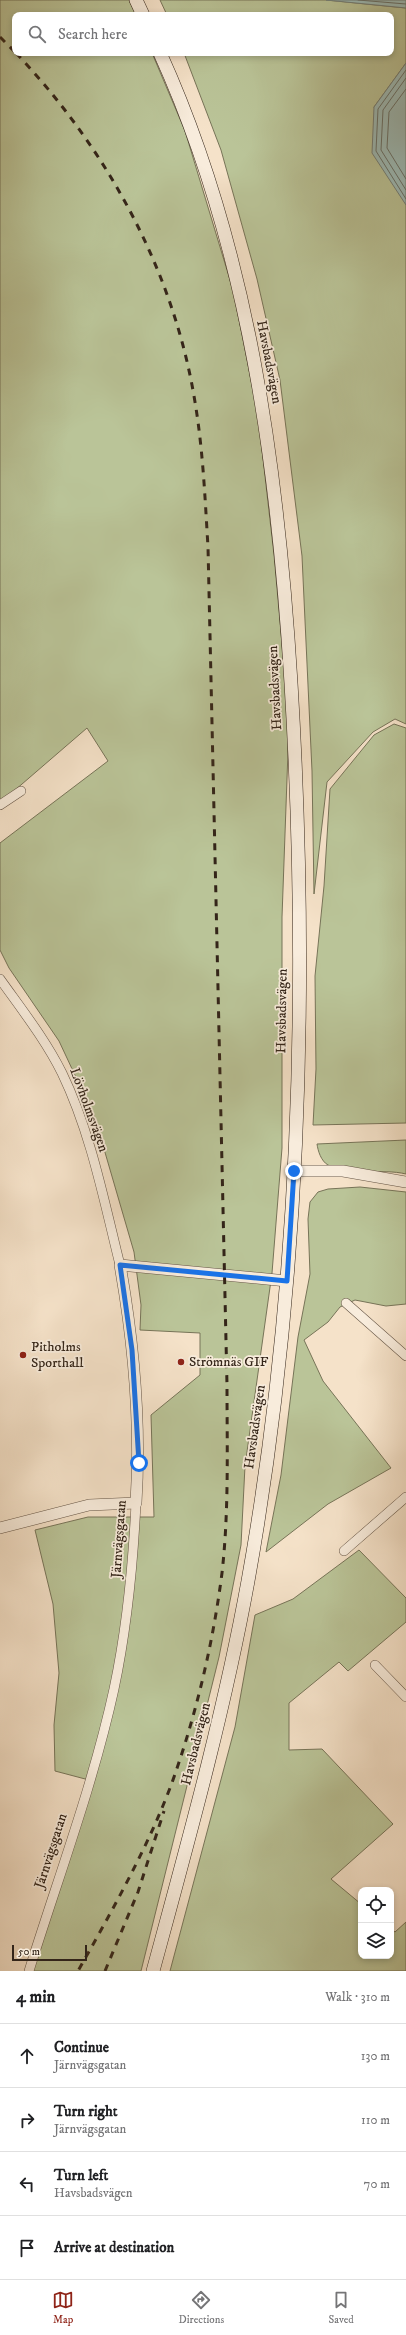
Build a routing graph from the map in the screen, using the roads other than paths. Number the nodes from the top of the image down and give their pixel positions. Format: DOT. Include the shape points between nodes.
graph roads {
  1 [pos="136,0"];
  2 [pos="142,12"];
  3 [pos="161,56"];
  4 [pos="21,791"];
  5 [pos="0,805"];
  6 [pos="0,979"];
  7 [pos="294,1171"];
  8 [pos="406,1182"];
  9 [pos="120,1265"];
  10 [pos="287,1281"];
  11 [pos="346,1303"];
  12 [pos="406,1356"];
  13 [pos="406,1497"];
  14 [pos="136,1503"];
  15 [pos="0,1528"];
  16 [pos="344,1551"];
  17 [pos="375,1665"];
  18 [pos="406,1697"];
  19 [pos="29,1971"];
  20 [pos="153,1971"];
  1 -- 2 [label="main road"];
  3 -- 7 [label="main road, Havsbadsvägen" via="175,84 209,179 232,262 256,372 270,459 288,632 297,830 298,1053"];
  4 -- 5 [label="street"];
  6 -- 9 [label="street, Lövholmsvägen" via="42,1037 62,1074 89,1147"];
  7 -- 8 [label="street" via="343,1171"];
  7 -- 10 [label="main road, Havsbadsvägen"];
  9 -- 10 [label="street"];
  9 -- 14 [label="street, Järnvägsgatan" via="136,1393 139,1463"];
  10 -- 20 [label="main road, Havsbadsvägen" via="281,1354 268,1454 247,1582 226,1689"];
  11 -- 12 [label="street"];
  13 -- 16 [label="street"];
  14 -- 15 [label="street" via="90,1505"];
  14 -- 19 [label="street, Järnvägsgatan" via="133,1564 114,1689 97,1754"];
  17 -- 18 [label="street"];
}
